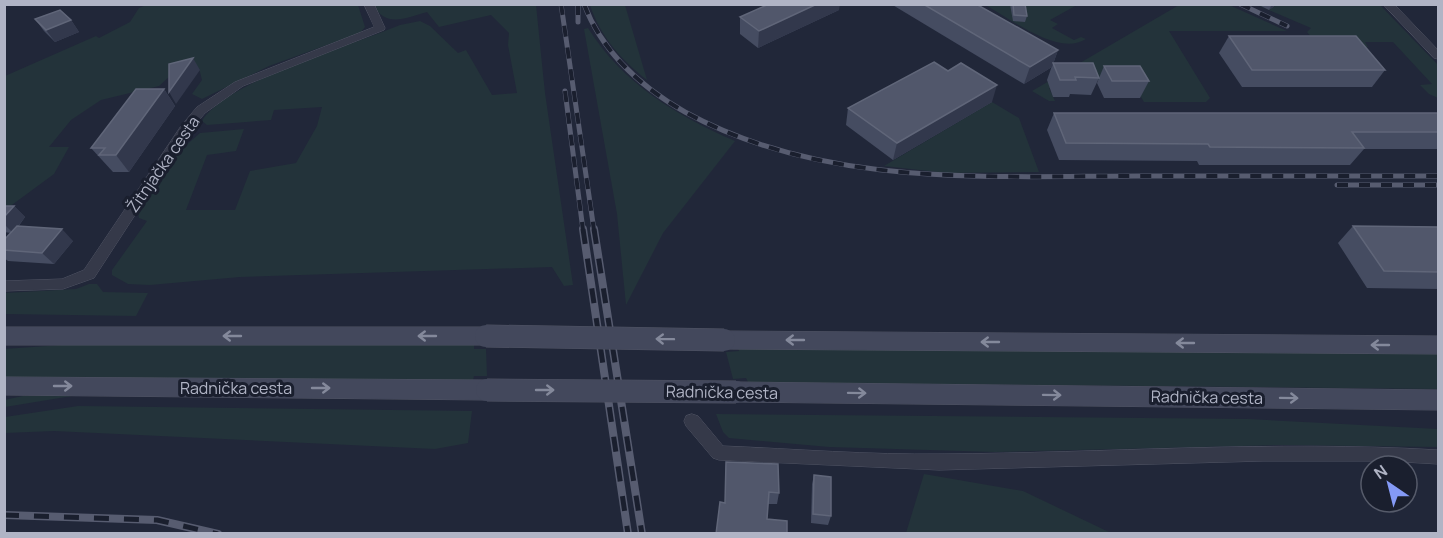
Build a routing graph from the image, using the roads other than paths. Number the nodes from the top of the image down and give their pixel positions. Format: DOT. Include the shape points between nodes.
graph roads {
  1 [pos="369,4"];
  2 [pos="1388,4"];
  3 [pos="1438,56"];
  4 [pos="4,286"];
  5 [pos="4,336"];
  6 [pos="1438,345"];
  7 [pos="4,386"];
  8 [pos="1438,400"];
  9 [pos="692,421"];
  10 [pos="1438,458"];
  1 -- 4 [label="street, Žitnjačka cesta" via="380,28 239,84 201,110 89,274 63,284"];
  2 -- 3 [label="street"];
  6 -- 5 [label="main road, one-way, bridge" via="486,336"];
  7 -- 8 [label="main road, Radnička cesta, one-way, bridge"];
  9 -- 10 [label="street" via="719,453 939,462 1264,454"];
}
